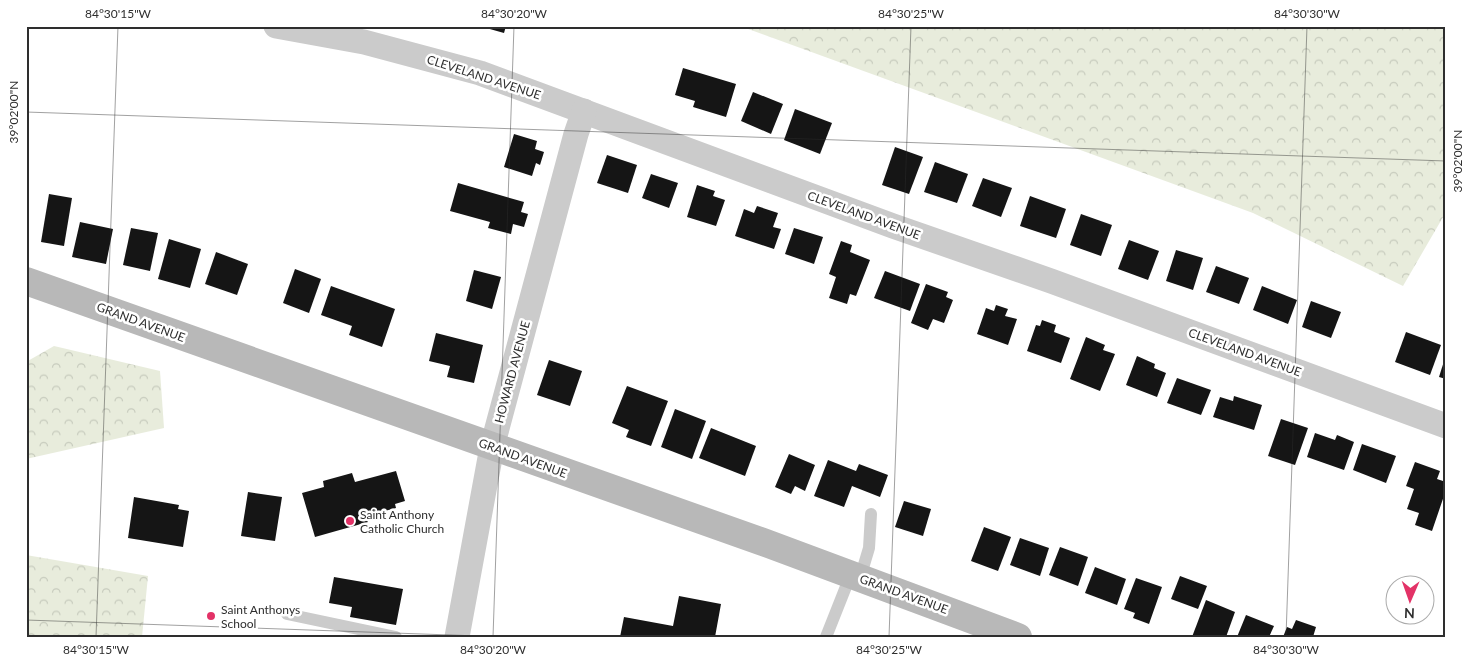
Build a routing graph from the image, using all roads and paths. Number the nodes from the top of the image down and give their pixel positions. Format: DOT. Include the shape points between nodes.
graph roads {
  1 [pos="276,26"];
  2 [pos="584,111"];
  3 [pos="26,281"];
  4 [pos="1446,426"];
  5 [pos="492,446"];
  6 [pos="871,514"];
  7 [pos="855,576"];
  8 [pos="287,614"];
  9 [pos="396,637"];
  10 [pos="457,637"];
  11 [pos="826,637"];
  12 [pos="1018,637"];
  1 -- 2 [label="street, CLEVELAND AVENUE" via="418,55 480,73"];
  2 -- 4 [label="street, CLEVELAND AVENUE"];
  2 -- 5 [label="street, HOWARD AVENUE"];
  3 -- 5 [label="street, GRAND AVENUE"];
  5 -- 7 [label="street, GRAND AVENUE"];
  5 -- 10 [label="street, HOWARD AVENUE"];
  6 -- 7 [label="lane" via="869,548"];
  7 -- 11 [label="lane"];
  7 -- 12 [label="street, GRAND AVENUE"];
  8 -- 9 [label="lane"];
}
